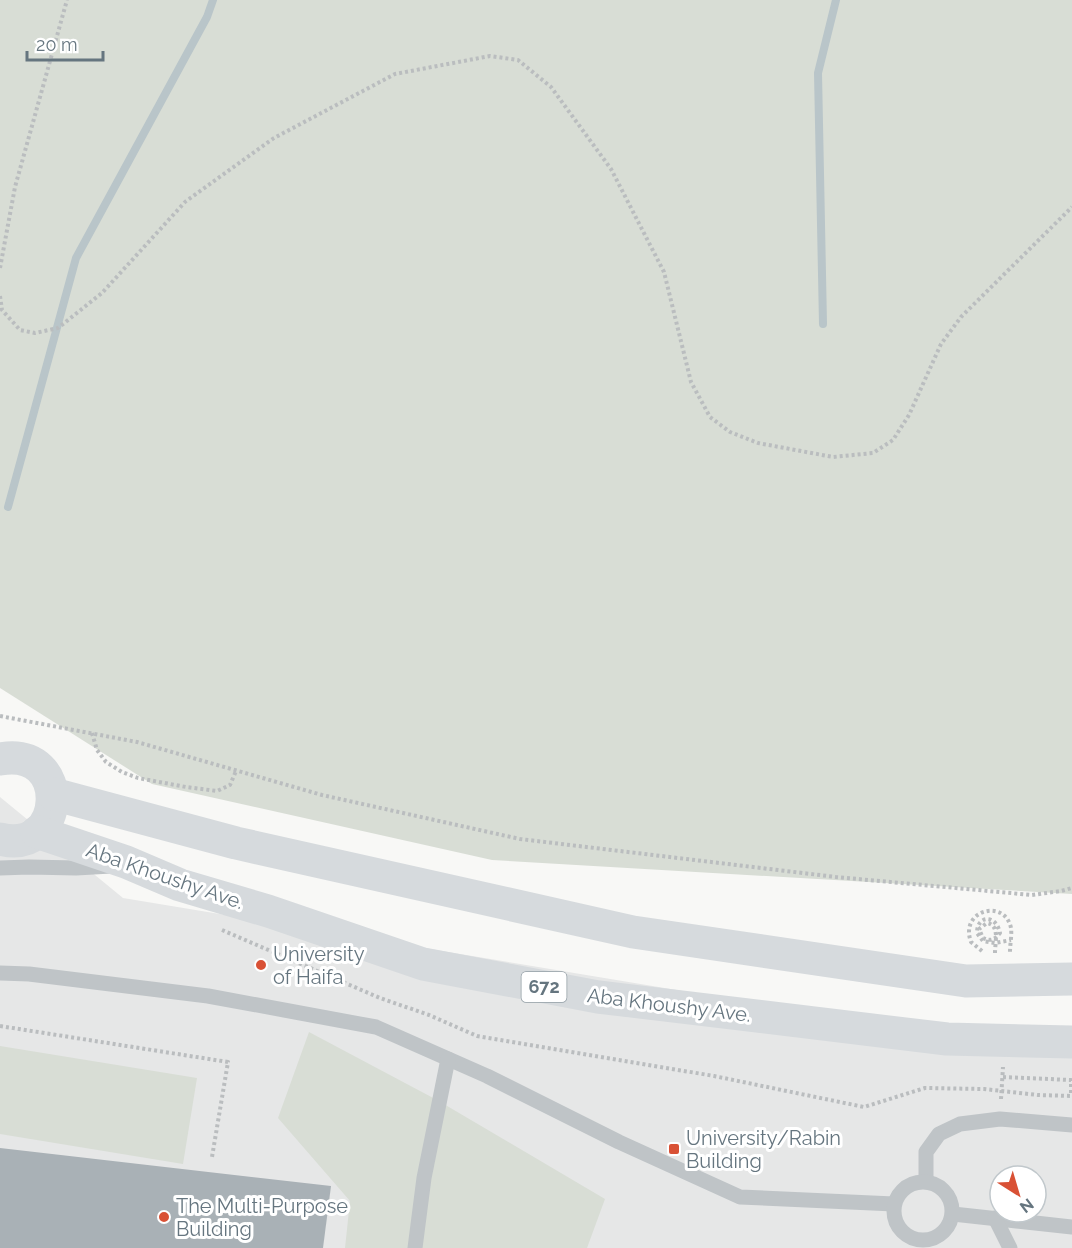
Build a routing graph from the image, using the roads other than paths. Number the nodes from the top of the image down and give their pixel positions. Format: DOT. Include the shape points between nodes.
graph roads {
  1 [pos="0,759"];
  2 [pos="53,794"];
  3 [pos="37,832"];
  4 [pos="0,839"];
  5 [pos="126,862"];
  6 [pos="0,868"];
  7 [pos="0,973"];
  8 [pos="1072,979"];
  9 [pos="1072,1042"];
  10 [pos="448,1059"];
  11 [pos="1072,1125"];
  12 [pos="926,1181"];
  13 [pos="894,1204"];
  14 [pos="953,1214"];
  15 [pos="988,1217"];
  16 [pos="998,1224"];
  17 [pos="1046,1224"];
  18 [pos="1072,1227"];
  19 [pos="915,1244"];
  20 [pos="415,1248"];
  21 [pos="1010,1248"];
  1 -- 2 [label="main road" via="22,759 33,764 43,771"];
  2 -- 3 [label="main road" via="50,815"];
  2 -- 8 [label="main road" via="236,843 633,932 966,981"];
  3 -- 4 [label="main road" via="17,840"];
  3 -- 5 [label="main road, Aba Khoushy Ave. / 672"];
  5 -- 6 [label="lane" via="95,867"];
  5 -- 9 [label="main road, Aba Khoushy Ave. / 672" via="180,885 423,964 598,997 947,1039"];
  7 -- 10 [label="lane" via="208,996 376,1027"];
  10 -- 13 [label="lane" via="740,1197"];
  10 -- 20 [label="lane" via="424,1178"];
  11 -- 12 [label="lane" via="1000,1119 960,1124 939,1134 926,1152"];
  12 -- 13 [label="lane" via="906,1186"];
  12 -- 14 [label="lane" via="945,1191"];
  13 -- 19 [label="lane" via="897,1225"];
  14 -- 15 [label="lane"];
  14 -- 19 [label="lane" via="940,1235"];
  16 -- 21 [label="lane"];
  17 -- 18 [label="lane"];
}
